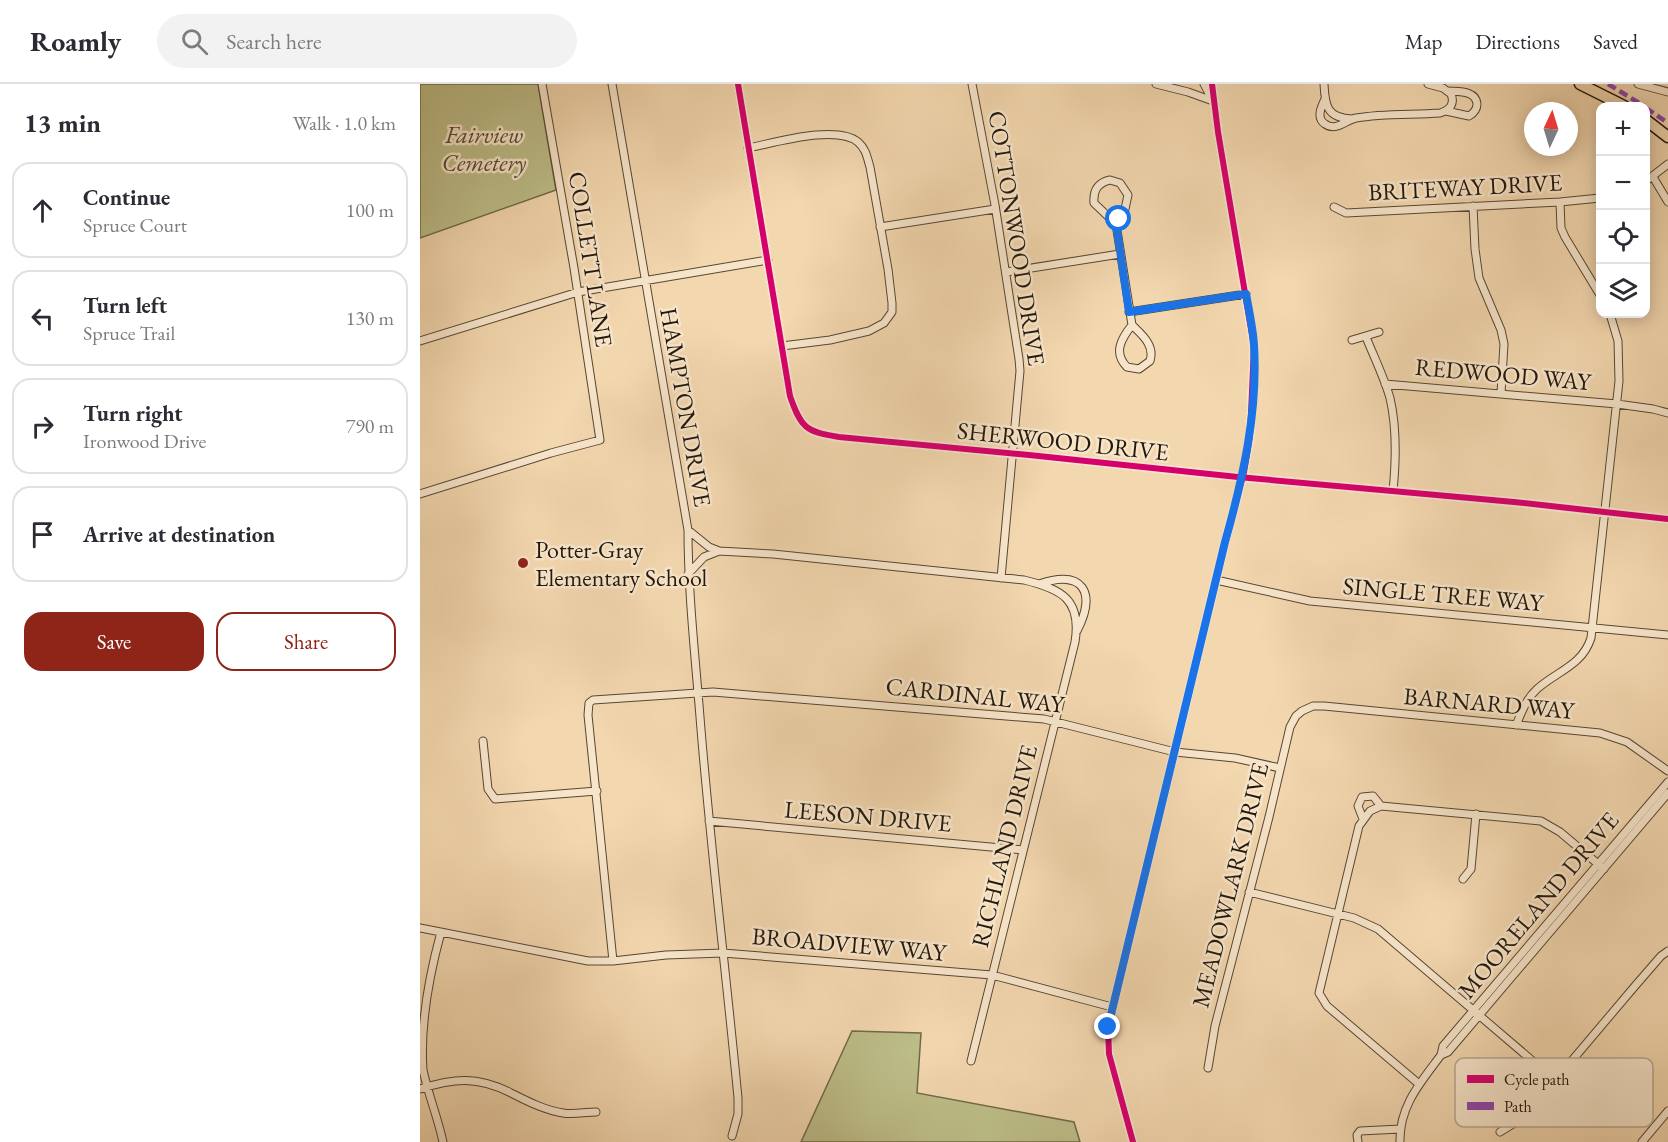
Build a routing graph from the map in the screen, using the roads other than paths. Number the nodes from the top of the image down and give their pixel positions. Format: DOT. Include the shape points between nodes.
graph roads {
  1 [pos="542,84"];
  2 [pos="612,84"];
  3 [pos="738,84"];
  4 [pos="972,84"];
  5 [pos="1156,84"];
  6 [pos="1204,84"];
  7 [pos="1212,84"];
  8 [pos="1323,84"];
  9 [pos="1428,84"];
  10 [pos="1580,84"];
  11 [pos="1638,84"];
  12 [pos="1595,87"];
  13 [pos="1448,91"];
  14 [pos="1668,92"];
  15 [pos="1325,99"];
  16 [pos="1213,101"];
  17 [pos="1618,102"];
  18 [pos="1446,111"];
  19 [pos="1355,118"];
  20 [pos="1650,123"];
  21 [pos="1668,137"];
  22 [pos="748,148"];
  23 [pos="1668,164"];
  24 [pos="1650,178"];
  25 [pos="1650,180"];
  26 [pos="1596,198"];
  27 [pos="1560,202"];
  28 [pos="1668,202"];
  29 [pos="1473,206"];
  30 [pos="1334,207"];
  31 [pos="995,209"];
  32 [pos="1116,224"];
  33 [pos="880,227"];
  34 [pos="1120,254"];
  35 [pos="768,260"];
  36 [pos="1006,272"];
  37 [pos="644,281"];
  38 [pos="1596,288"];
  39 [pos="578,292"];
  40 [pos="1246,294"];
  41 [pos="1129,312"];
  42 [pos="1612,318"];
  43 [pos="1132,325"];
  44 [pos="1379,333"];
  45 [pos="1366,338"];
  46 [pos="1352,340"];
  47 [pos="420,341"];
  48 [pos="782,346"];
  49 [pos="1385,384"];
  50 [pos="1501,393"];
  51 [pos="1617,404"];
  52 [pos="1668,413"];
  53 [pos="1013,453"];
  54 [pos="1242,478"];
  55 [pos="1393,491"];
  56 [pos="420,494"];
  57 [pos="1605,512"];
  58 [pos="1668,519"];
  59 [pos="688,530"];
  60 [pos="719,551"];
  61 [pos="688,574"];
  62 [pos="1001,578"];
  63 [pos="1216,580"];
  64 [pos="1039,584"];
  65 [pos="1592,628"];
  66 [pos="1076,633"];
  67 [pos="1668,635"];
  68 [pos="698,692"];
  69 [pos="1297,715"];
  70 [pos="1055,721"];
  71 [pos="1516,725"];
  72 [pos="483,741"];
  73 [pos="1175,752"];
  74 [pos="1280,768"];
  75 [pos="1668,771"];
  76 [pos="1668,782"];
  77 [pos="597,791"];
  78 [pos="1668,793"];
  79 [pos="1381,806"];
  80 [pos="1476,814"];
  81 [pos="1363,819"];
  82 [pos="709,821"];
  83 [pos="1023,850"];
  84 [pos="1601,866"];
  85 [pos="1463,879"];
  86 [pos="1249,892"];
  87 [pos="1338,914"];
  88 [pos="420,928"];
  89 [pos="441,932"];
  90 [pos="1668,951"];
  91 [pos="723,953"];
  92 [pos="614,962"];
  93 [pos="992,975"];
  94 [pos="1112,1007"];
  95 [pos="1474,1010"];
  96 [pos="1480,1015"];
  97 [pos="1441,1055"];
  98 [pos="1530,1058"];
  99 [pos="1574,1058"];
  100 [pos="971,1061"];
  101 [pos="1208,1068"];
  102 [pos="1419,1084"];
  103 [pos="424,1088"];
  104 [pos="1668,1111"];
  105 [pos="596,1112"];
  106 [pos="1508,1127"];
  107 [pos="1401,1129"];
  108 [pos="1500,1132"];
  109 [pos="732,1136"];
  110 [pos="443,1142"];
  111 [pos="1133,1142"];
  112 [pos="1358,1142"];
  113 [pos="1401,1142"];
  114 [pos="1642,1142"];
  1 -- 39 [label="street, COLLETT LANE"];
  2 -- 37 [label="street, HAMPTON DRIVE"];
  3 -- 22 [label="street, SHERWOOD DRIVE"];
  4 -- 31 [label="street, COTTONWOOD DRIVE"];
  5 -- 16 [label="street"];
  6 -- 16 [label="street"];
  7 -- 16 [label="street"];
  8 -- 15 [label="street"];
  9 -- 13 [label="street"];
  10 -- 12 [label="main road"];
  11 -- 14 [label="street"];
  12 -- 17 [label="main road"];
  13 -- 18 [label="street" via="1452,102"];
  13 -- 18 [label="street" via="1470,94 1477,105 1469,116"];
  15 -- 19 [label="street" via="1334,114"];
  15 -- 19 [label="street" via="1320,114 1327,125 1335,127"];
  16 -- 40 [label="street"];
  18 -- 19 [label="street"];
  20 -- 21 [label="main road"];
  22 -- 33 [label="street" via="833,134 853,139 866,153"];
  22 -- 35 [label="street, SHERWOOD DRIVE"];
  23 -- 24 [label="street"];
  25 -- 28 [label="street"];
  26 -- 27 [label="street, BRITEWAY DRIVE"];
  27 -- 29 [label="street, BRITEWAY DRIVE"];
  27 -- 38 [label="street" via="1561,228"];
  29 -- 30 [label="street, BRITEWAY DRIVE" via="1346,213"];
  29 -- 50 [label="street" via="1479,278 1504,345"];
  31 -- 33 [label="street"];
  31 -- 36 [label="street, COTTONWOOD DRIVE"];
  32 -- 32 [label="street" via="1128,195 1120,183 1106,181 1096,188 1094,203"];
  32 -- 34 [label="street"];
  33 -- 48 [label="street" via="892,303 886,320 869,331"];
  34 -- 36 [label="street"];
  34 -- 41 [label="street"];
  35 -- 37 [label="street"];
  35 -- 48 [label="street, SHERWOOD DRIVE"];
  36 -- 53 [label="street, COTTONWOOD DRIVE" via="1020,372"];
  37 -- 39 [label="street"];
  37 -- 59 [label="street, HAMPTON DRIVE"];
  39 -- 47 [label="street"];
  39 -- 56 [label="street, COLLETT LANE" via="600,440"];
  40 -- 41 [label="street"];
  40 -- 54 [label="street" via="1254,347 1251,427"];
  41 -- 43 [label="street"];
  42 -- 51 [label="street" via="1619,352"];
  43 -- 43 [label="street" via="1119,353 1128,368 1139,369 1150,361 1151,351 1144,336"];
  44 -- 45 [label="street"];
  45 -- 46 [label="street"];
  45 -- 49 [label="street"];
  48 -- 53 [label="street, SHERWOOD DRIVE" via="793,405 799,419 812,431 839,437"];
  49 -- 50 [label="street, REDWOOD WAY"];
  49 -- 55 [label="street" via="1394,428"];
  50 -- 51 [label="street, REDWOOD WAY"];
  51 -- 52 [label="street, REDWOOD WAY"];
  51 -- 57 [label="street"];
  53 -- 54 [label="street, SHERWOOD DRIVE"];
  53 -- 62 [label="street, COTTONWOOD DRIVE"];
  54 -- 55 [label="street, SHERWOOD DRIVE"];
  54 -- 63 [label="street"];
  55 -- 57 [label="street, SHERWOOD DRIVE"];
  57 -- 58 [label="street, SHERWOOD DRIVE"];
  57 -- 65 [label="street"];
  59 -- 60 [label="street"];
  59 -- 61 [label="street, HAMPTON DRIVE"];
  60 -- 61 [label="street" via="704,557"];
  60 -- 62 [label="street"];
  61 -- 68 [label="street, HAMPTON DRIVE"];
  62 -- 64 [label="street"];
  63 -- 65 [label="street, SINGLE TREE WAY" via="1310,601"];
  63 -- 73 [label="street"];
  64 -- 66 [label="street, RICHLAND DRIVE" via="1061,593 1072,606"];
  64 -- 66 [label="street" via="1059,578 1082,588 1087,606"];
  65 -- 67 [label="street, SINGLE TREE WAY"];
  65 -- 71 [label="street" via="1590,642 1581,657 1533,693"];
  66 -- 70 [label="street, RICHLAND DRIVE"];
  68 -- 70 [label="street, CARDINAL WAY"];
  68 -- 77 [label="street, CARDINAL WAY" via="589,702"];
  68 -- 82 [label="street, HAMPTON DRIVE"];
  69 -- 71 [label="street, BARNARD WAY" via="1309,707 1324,706"];
  69 -- 74 [label="street, MEADOWLARK DRIVE"];
  70 -- 73 [label="street, CARDINAL WAY"];
  70 -- 83 [label="street, RICHLAND DRIVE"];
  71 -- 75 [label="street, BARNARD WAY" via="1609,735 1635,747"];
  72 -- 77 [label="street" via="488,789 495,799"];
  73 -- 74 [label="street, CARDINAL WAY" via="1235,758"];
  73 -- 94 [label="street"];
  74 -- 86 [label="street, MEADOWLARK DRIVE"];
  76 -- 84 [label="street, MOORELAND DRIVE"];
  77 -- 92 [label="street"];
  78 -- 84 [label="street, MOORELAND DRIVE"];
  79 -- 80 [label="street"];
  79 -- 81 [label="street"];
  79 -- 81 [label="street" via="1373,796 1362,796 1358,806"];
  80 -- 84 [label="street" via="1546,823"];
  80 -- 85 [label="street" via="1471,869"];
  81 -- 87 [label="street"];
  82 -- 83 [label="street, LEESON DRIVE"];
  82 -- 91 [label="street, HAMPTON DRIVE"];
  83 -- 93 [label="street, RICHLAND DRIVE"];
  84 -- 95 [label="street, MOORELAND DRIVE"];
  84 -- 96 [label="street, MOORELAND DRIVE"];
  86 -- 87 [label="street"];
  86 -- 101 [label="street, MEADOWLARK DRIVE"];
  87 -- 95 [label="street" via="1378,929"];
  87 -- 102 [label="street" via="1319,988 1320,998"];
  88 -- 89 [label="street, BROADVIEW WAY"];
  89 -- 92 [label="street, BROADVIEW WAY" via="588,961"];
  89 -- 103 [label="street" via="422,1029"];
  90 -- 99 [label="street"];
  91 -- 92 [label="street, BROADVIEW WAY"];
  91 -- 93 [label="street, BROADVIEW WAY"];
  91 -- 109 [label="street, HAMPTON DRIVE" via="738,1107"];
  93 -- 94 [label="street, BROADVIEW WAY"];
  93 -- 100 [label="street, RICHLAND DRIVE"];
  94 -- 111 [label="street" via="1107,1043"];
  95 -- 96 [label="street"];
  95 -- 97 [label="street, MOORELAND DRIVE" via="1443,1046"];
  96 -- 97 [label="street, MOORELAND DRIVE"];
  96 -- 98 [label="street"];
  97 -- 102 [label="street, MOORELAND DRIVE"];
  102 -- 107 [label="street, MOORELAND DRIVE" via="1408,1103"];
  103 -- 105 [label="street" via="446,1081 476,1081 546,1109 568,1114"];
  103 -- 110 [label="street"];
  104 -- 114 [label="street"];
  106 -- 108 [label="street"];
  107 -- 112 [label="street" via="1360,1131"];
  107 -- 113 [label="street, MOORELAND DRIVE"];
}
